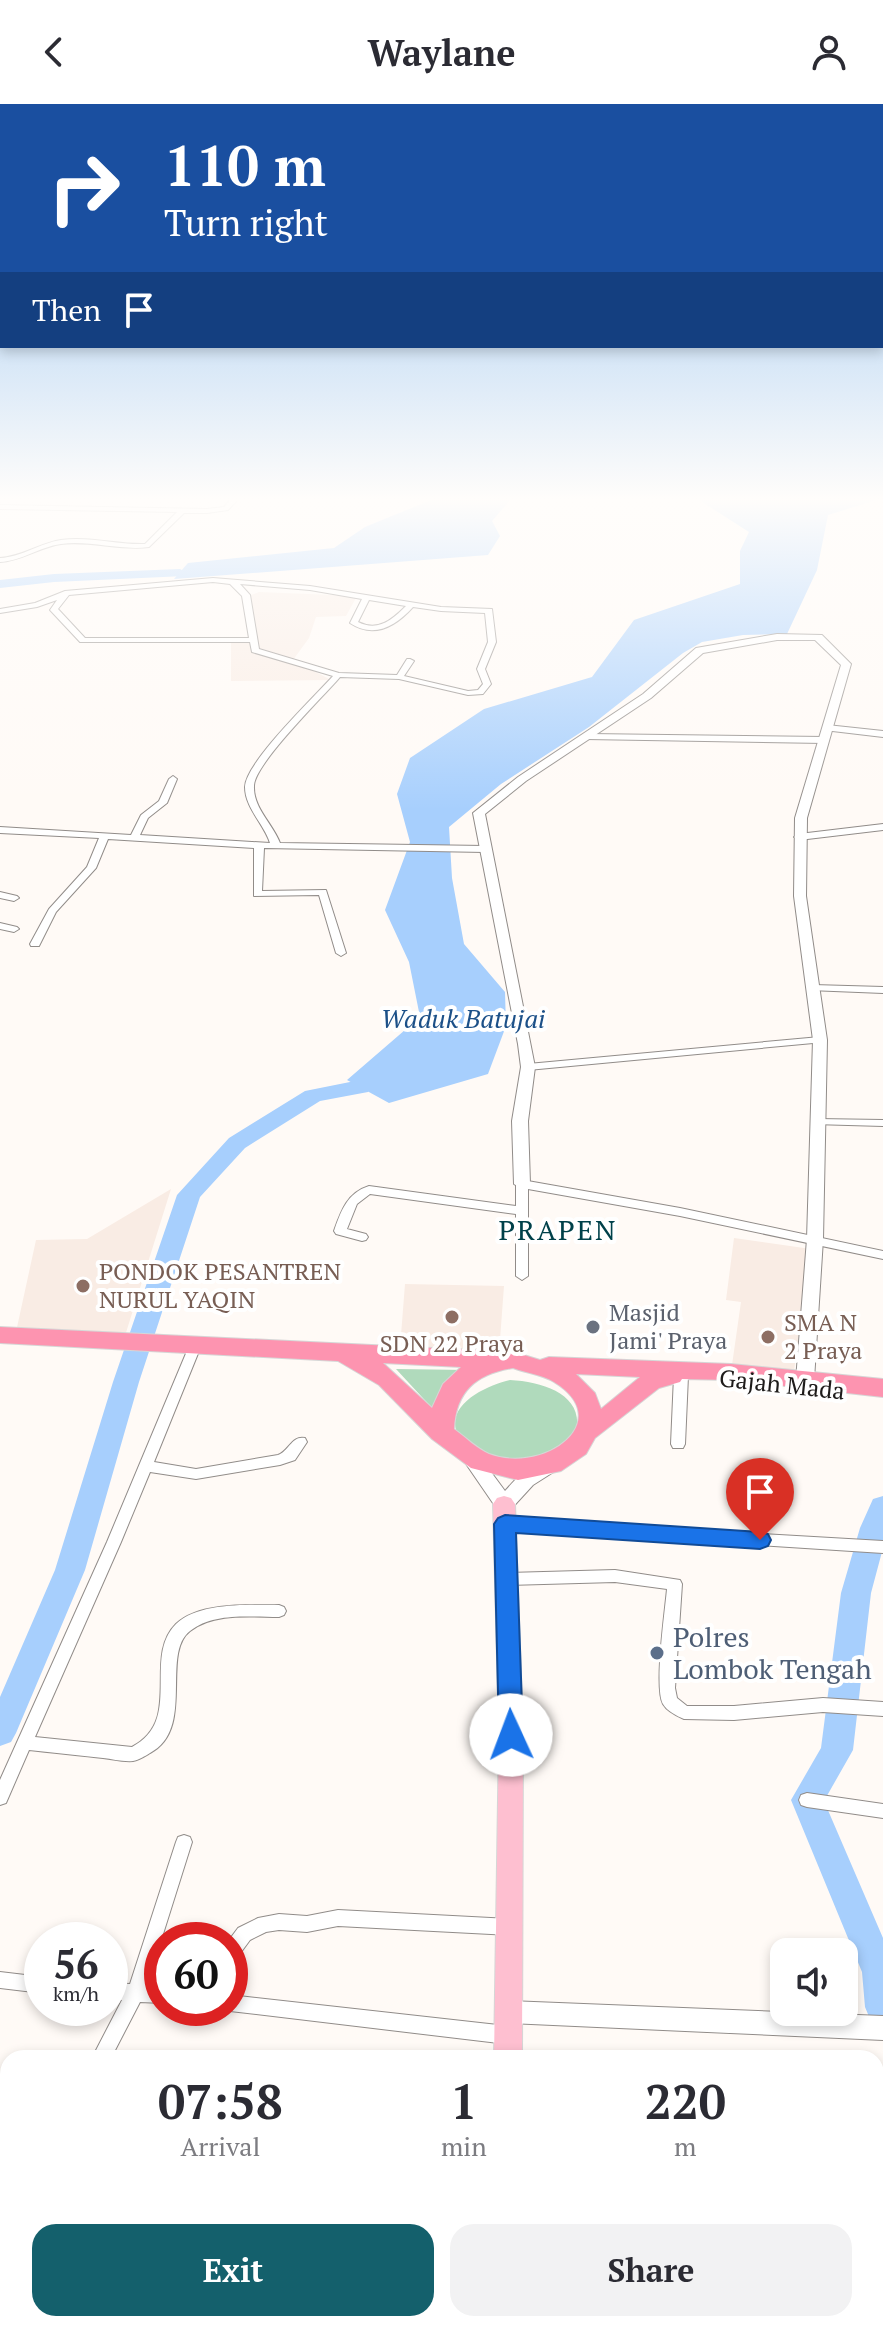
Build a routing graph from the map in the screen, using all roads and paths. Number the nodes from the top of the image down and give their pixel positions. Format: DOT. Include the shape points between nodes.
graph roads {
  1 [pos="44,602"];
  2 [pos="59,602"];
  3 [pos="247,602"];
  4 [pos="365,602"];
  5 [pos="399,602"];
  6 [pos="412,604"];
  7 [pos="0,611"];
  8 [pos="253,640"];
  9 [pos="410,661"];
  10 [pos="338,675"];
  11 [pos="399,677"];
  12 [pos="826,734"];
  13 [pos="883,734"];
  14 [pos="589,737"];
  15 [pos="173,779"];
  16 [pos="883,827"];
  17 [pos="0,830"];
  18 [pos="104,837"];
  19 [pos="799,837"];
  20 [pos="135,838"];
  21 [pos="259,846"];
  22 [pos="276,846"];
  23 [pos="485,849"];
  24 [pos="0,895"];
  25 [pos="14,898"];
  26 [pos="0,926"];
  27 [pos="14,929"];
  28 [pos="35,944"];
  29 [pos="341,953"];
  30 [pos="813,988"];
  31 [pos="883,990"];
  32 [pos="820,1040"];
  33 [pos="528,1067"];
  34 [pos="817,1122"];
  35 [pos="883,1123"];
  36 [pos="522,1184"];
  37 [pos="522,1211"];
  38 [pos="362,1237"];
  39 [pos="815,1239"];
  40 [pos="883,1255"];
  41 [pos="522,1276"];
  42 [pos="0,1338"];
  43 [pos="162,1347"];
  44 [pos="193,1351"];
  45 [pos="501,1361"];
  46 [pos="536,1364"];
  47 [pos="681,1376"];
  48 [pos="805,1380"];
  49 [pos="883,1388"];
  50 [pos="883,1396"];
  51 [pos="591,1430"];
  52 [pos="441,1433"];
  53 [pos="300,1442"];
  54 [pos="678,1444"];
  55 [pos="471,1458"];
  56 [pos="551,1465"];
  57 [pos="146,1466"];
  58 [pos="504,1514"];
  59 [pos="882,1547"];
  60 [pos="508,1579"];
  61 [pos="279,1611"];
  62 [pos="883,1709"];
  63 [pos="25,1743"];
  64 [pos="0,1796"];
  65 [pos="807,1800"];
  66 [pos="883,1811"];
  67 [pos="184,1842"];
  68 [pos="510,1927"];
  69 [pos="248,1932"];
  70 [pos="0,1980"];
  71 [pos="24,1983"];
  72 [pos="128,1992"];
  73 [pos="136,1992"];
  74 [pos="144,1993"];
  75 [pos="248,2005"];
  76 [pos="874,2027"];
  77 [pos="508,2035"];
  78 [pos="105,2050"];
  1 -- 7 [label="street"];
  2 -- 8 [label="street" via="54,610 83,640"];
  3 -- 8 [label="street"];
  4 -- 6 [label="street" via="354,623 379,629 394,624"];
  5 -- 6 [label="street"];
  6 -- 11 [label="street" via="489,611 492,642 481,669 486,686 468,693"];
  8 -- 10 [label="street" via="257,652"];
  9 -- 11 [label="street"];
  10 -- 11 [label="street"];
  10 -- 22 [label="street" via="250,775 255,812"];
  12 -- 13 [label="street"];
  12 -- 14 [label="street"];
  12 -- 14 [label="street" via="846,663 817,637 790,636 700,650"];
  12 -- 19 [label="street"];
  14 -- 23 [label="street" via="482,809"];
  15 -- 20 [label="street" via="163,803 140,820"];
  16 -- 19 [label="street"];
  17 -- 18 [label="street"];
  18 -- 20 [label="street"];
  18 -- 28 [label="street" via="91,868 52,911"];
  19 -- 30 [label="street" via="800,896"];
  20 -- 21 [label="street"];
  21 -- 22 [label="street"];
  21 -- 29 [label="street" via="258,895 323,892"];
  22 -- 23 [label="street"];
  23 -- 33 [label="street"];
  24 -- 25 [label="street"];
  26 -- 27 [label="street"];
  30 -- 31 [label="street"];
  30 -- 32 [label="street"];
  32 -- 33 [label="street"];
  32 -- 34 [label="street"];
  33 -- 36 [label="street" via="520,1121"];
  34 -- 35 [label="street"];
  34 -- 39 [label="street"];
  36 -- 37 [label="street"];
  36 -- 39 [label="street"];
  37 -- 38 [label="street" via="369,1190 348,1206 340,1231"];
  37 -- 41 [label="street"];
  39 -- 40 [label="street"];
  39 -- 48 [label="street"];
  42 -- 43 [label="highway"];
  43 -- 44 [label="highway"];
  43 -- 45 [label="highway"];
  44 -- 52 [label="highway" via="366,1363"];
  44 -- 57 [label="street"];
  45 -- 46 [label="highway"];
  45 -- 52 [label="highway" via="456,1383 441,1409"];
  46 -- 48 [label="highway"];
  46 -- 51 [label="highway" via="562,1373 581,1389 590,1408"];
  47 -- 50 [label="highway, Gajah Mada"];
  47 -- 51 [label="highway, Gajah Mada" via="651,1381"];
  47 -- 54 [label="street"];
  48 -- 49 [label="highway"];
  51 -- 56 [label="highway" via="569,1456"];
  52 -- 55 [label="highway"];
  53 -- 57 [label="street" via="280,1460 196,1474"];
  55 -- 56 [label="highway" via="510,1470"];
  55 -- 58 [label="street"];
  56 -- 58 [label="street" via="526,1480"];
  57 -- 63 [label="street"];
  58 -- 59 [label="street"];
  58 -- 60 [label="main road"];
  60 -- 62 [label="street" via="615,1576 675,1584 667,1688 670,1702 679,1710 734,1713 823,1705"];
  60 -- 68 [label="main road"];
  61 -- 63 [label="street" via="218,1614 178,1630 162,1725 156,1742 145,1750 134,1754"];
  63 -- 64 [label="street"];
  65 -- 66 [label="street"];
  67 -- 73 [label="street"];
  68 -- 69 [label="street" via="338,1918 264,1924"];
  68 -- 77 [label="main road"];
  70 -- 71 [label="street"];
  72 -- 73 [label="street"];
  73 -- 74 [label="street"];
  73 -- 78 [label="street"];
  75 -- 77 [label="street"];
  76 -- 77 [label="street"];
}
